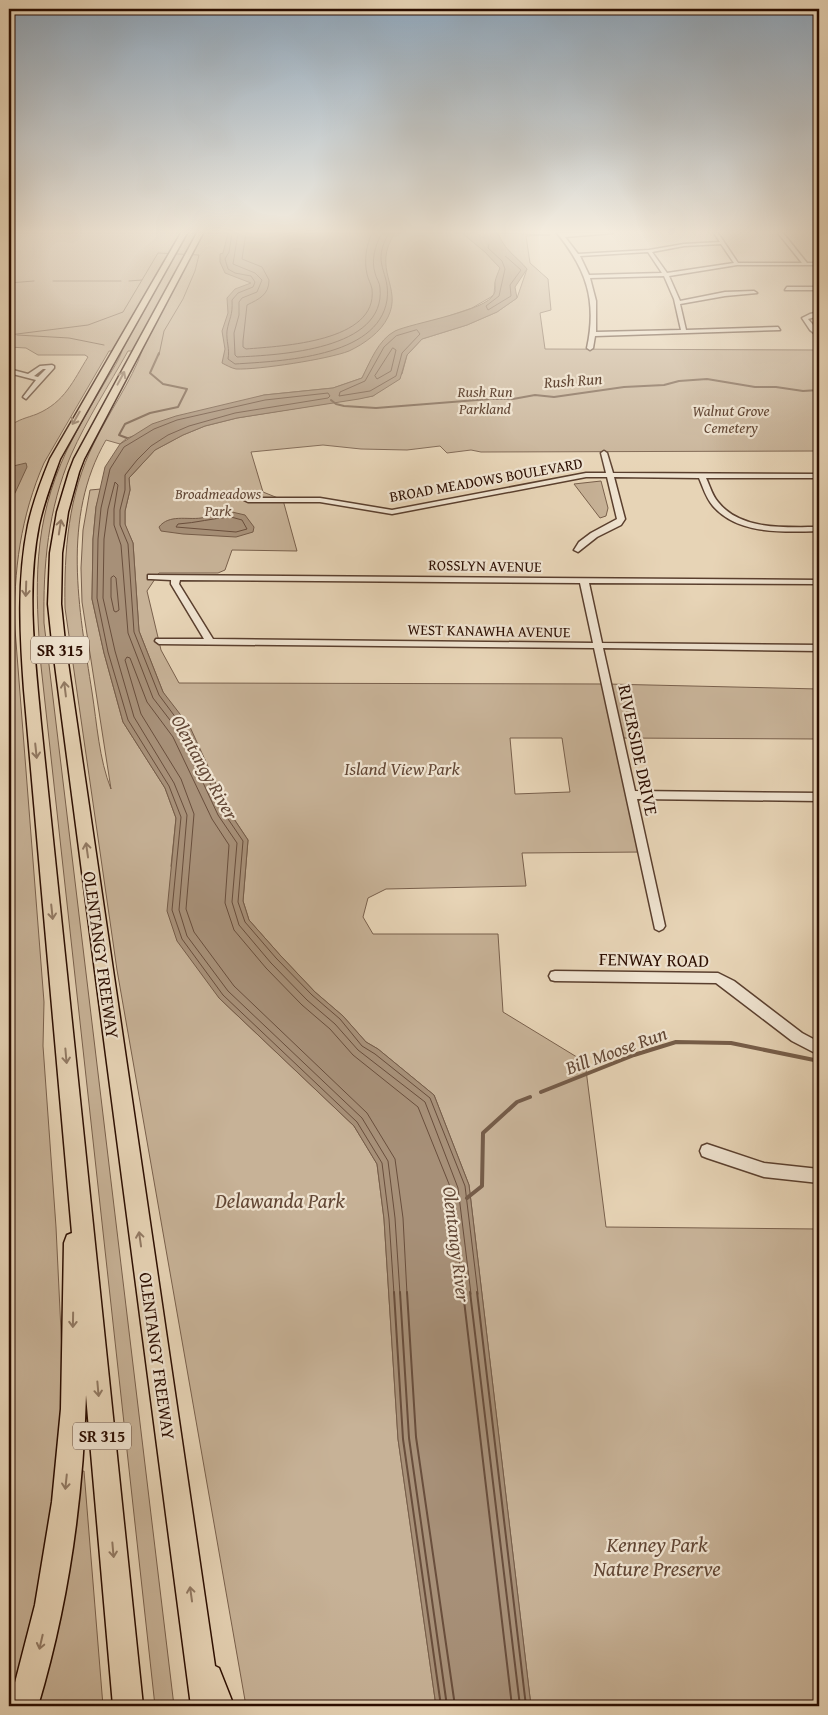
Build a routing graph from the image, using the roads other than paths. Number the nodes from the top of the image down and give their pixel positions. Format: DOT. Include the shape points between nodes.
graph roads {
  1 [pos="144,313"];
  2 [pos="152,313"];
  3 [pos="594,313"];
  4 [pos="681,313"];
  5 [pos="819,314"];
  6 [pos="778,329"];
  7 [pos="684,332"];
  8 [pos="594,334"];
  9 [pos="819,335"];
  10 [pos="590,348"];
  11 [pos="9,371"];
  12 [pos="28,377"];
  13 [pos="40,378"];
  14 [pos="26,397"];
  15 [pos="604,453"];
  16 [pos="610,475"];
  17 [pos="702,476"];
  18 [pos="819,476"];
  19 [pos="248,500"];
  20 [pos="819,529"];
  21 [pos="578,550"];
  22 [pos="151,576"];
  23 [pos="176,577"];
  24 [pos="584,580"];
  25 [pos="819,582"];
  26 [pos="158,642"];
  27 [pos="210,642"];
  28 [pos="598,646"];
  29 [pos="819,648"];
  30 [pos="631,795"];
  31 [pos="819,797"];
  32 [pos="659,926"];
  33 [pos="555,976"];
  34 [pos="819,1049"];
  35 [pos="707,1151"];
  36 [pos="76,1166"];
  37 [pos="819,1176"];
  38 [pos="198,1642"];
  39 [pos="23,1706"];
  40 [pos="128,1706"];
  41 [pos="206,1706"];
  42 [pos="219,1706"];
  1 -- 36 [label="highway, OLENTANGY FREEWAY / SR 315, one-way" via="55,459 42,491 28,549 26,633"];
  38 -- 2 [label="highway, OLENTANGY FREEWAY / SR 315, one-way" via="74,756 55,588 60,525 68,490 79,459"];
  3 -- 8 [label="street"];
  4 -- 7 [label="street"];
  5 -- 9 [label="street" via="807,316 805,320"];
  6 -- 7 [label="street"];
  7 -- 8 [label="street"];
  8 -- 10 [label="street"];
  11 -- 12 [label="street"];
  12 -- 13 [label="street"];
  12 -- 13 [label="street" via="42,366 51,366"];
  13 -- 14 [label="street"];
  15 -- 16 [label="street"];
  16 -- 17 [label="street, BROAD MEADOWS BOULEVARD"];
  16 -- 19 [label="street, BROAD MEADOWS BOULEVARD" via="571,477 407,511 372,510 328,501"];
  16 -- 21 [label="street" via="621,519 584,542"];
  17 -- 18 [label="street, BROAD MEADOWS BOULEVARD"];
  17 -- 20 [label="street" via="714,503 732,517 775,528"];
  22 -- 23 [label="street, ROSSLYN AVENUE"];
  23 -- 24 [label="street, ROSSLYN AVENUE"];
  23 -- 27 [label="street" via="174,584"];
  24 -- 25 [label="street, ROSSLYN AVENUE"];
  24 -- 28 [label="street, RIVERSIDE DRIVE"];
  26 -- 27 [label="street, WEST KANAWHA AVENUE"];
  27 -- 28 [label="street, WEST KANAWHA AVENUE"];
  28 -- 29 [label="street, WEST KANAWHA AVENUE"];
  28 -- 30 [label="street, RIVERSIDE DRIVE"];
  30 -- 31 [label="street"];
  30 -- 32 [label="street, RIVERSIDE DRIVE"];
  33 -- 34 [label="street, FENWAY ROAD" via="718,978"];
  35 -- 37 [label="street" via="764,1170"];
  36 -- 39 [label="highway, one-way" via="72,1433 56,1566 40,1647"];
  36 -- 40 [label="highway, OLENTANGY FREEWAY / SR 315, one-way"];
  38 -- 41 [label="highway, OLENTANGY FREEWAY / SR 315"];
  38 -- 42 [label="highway"];
}
